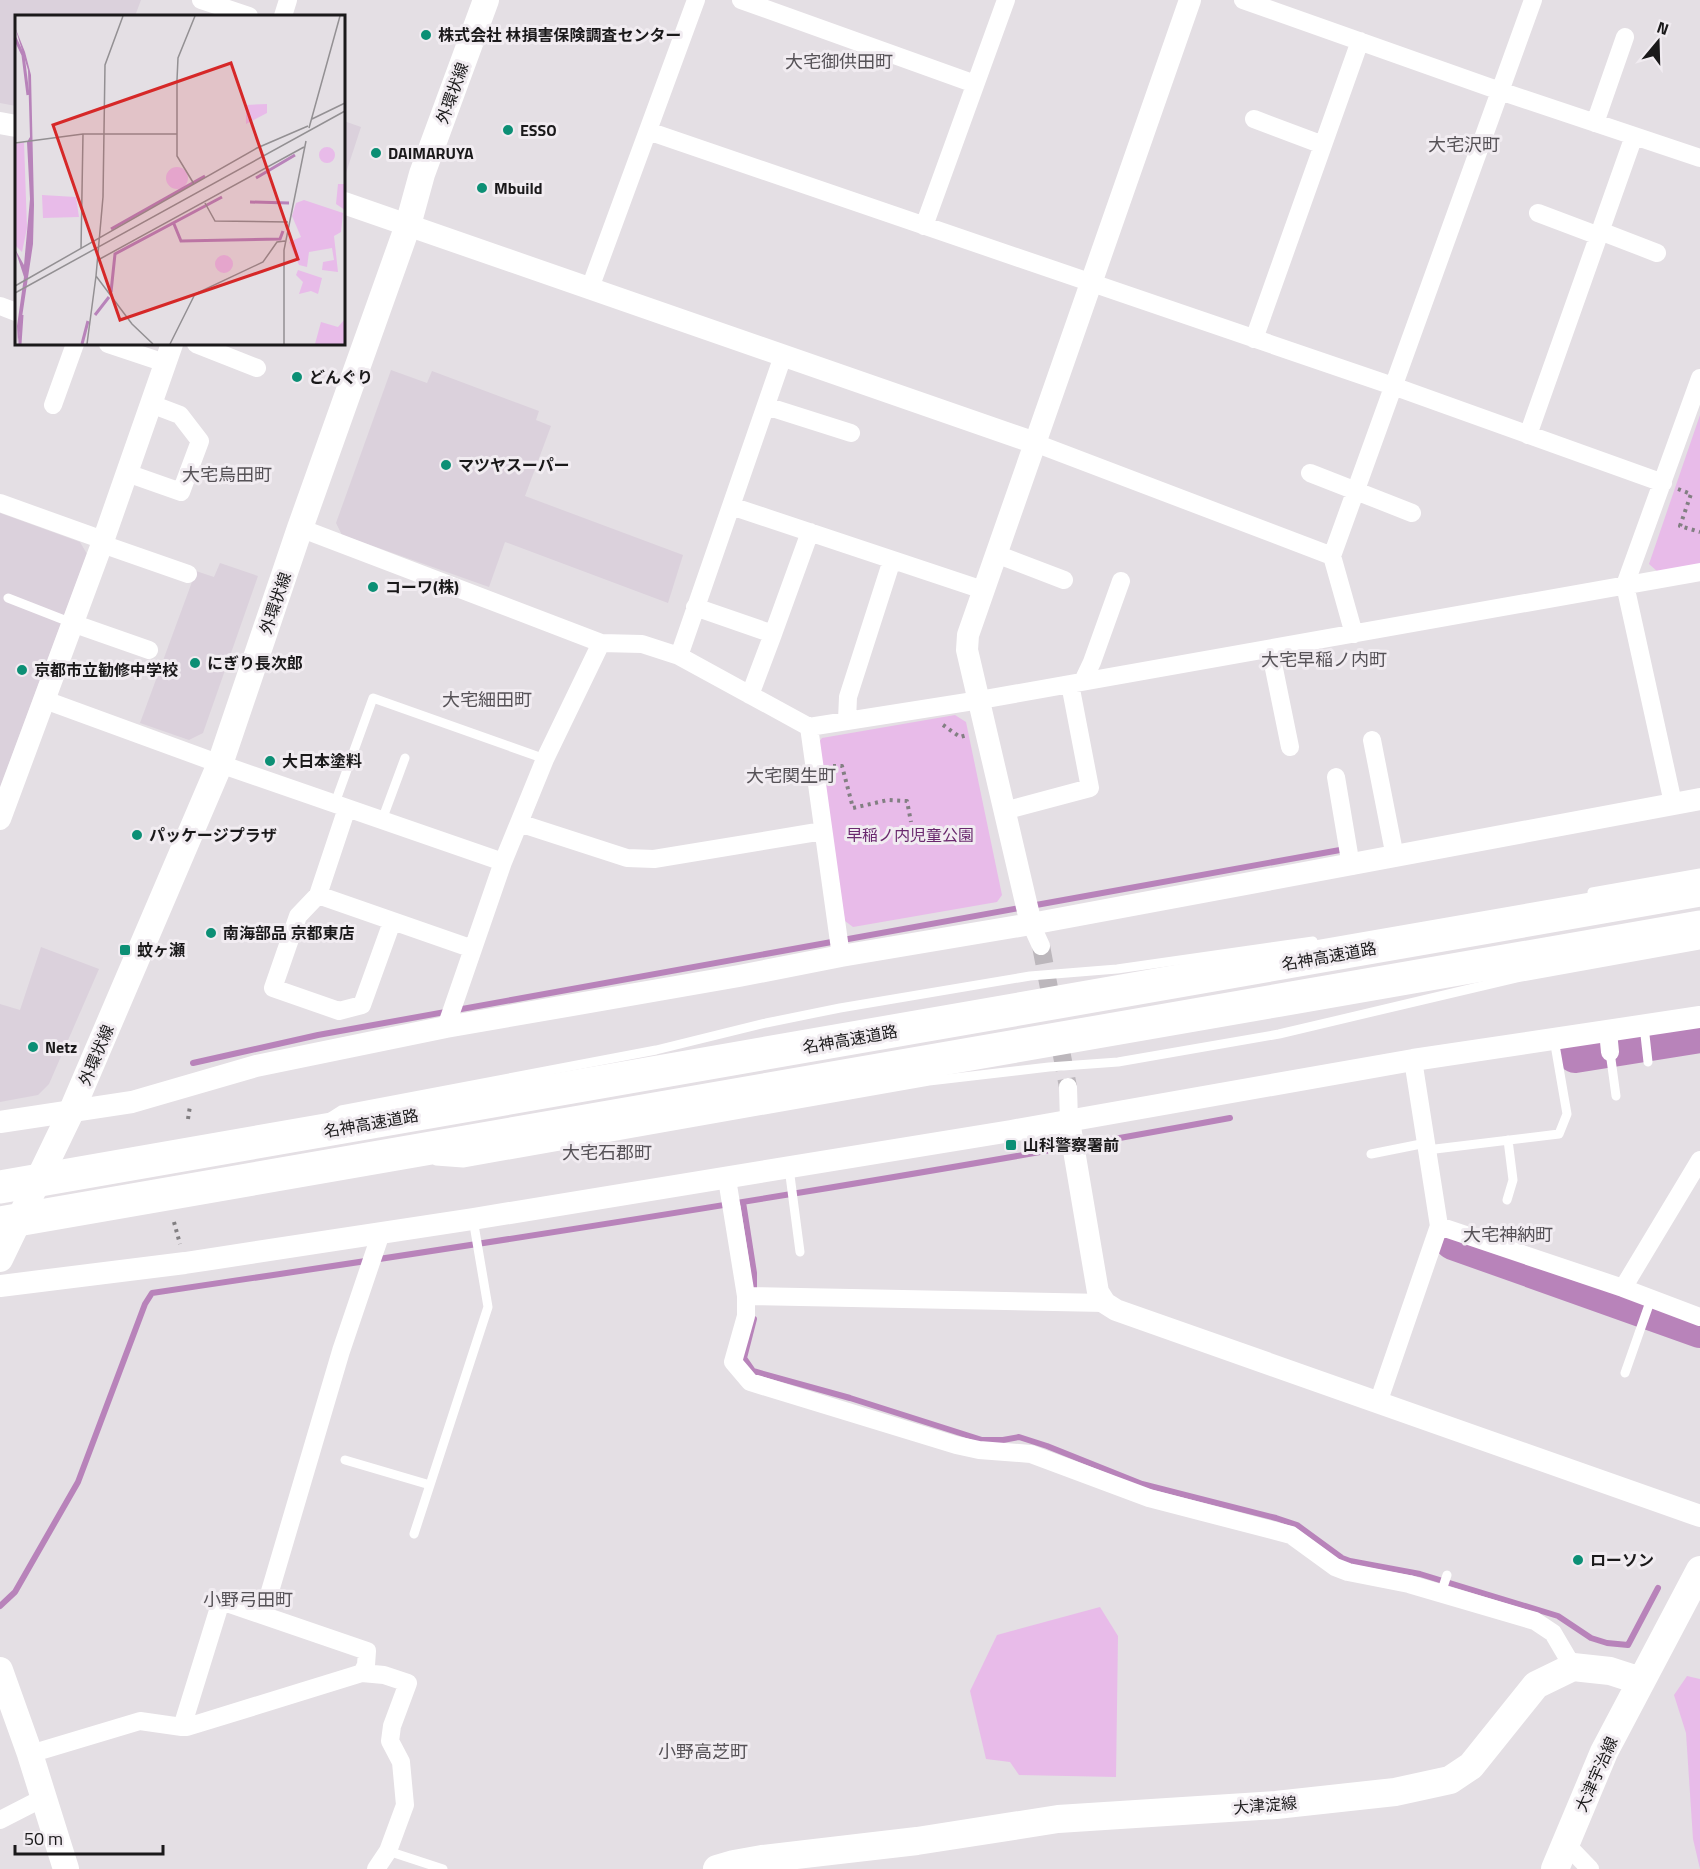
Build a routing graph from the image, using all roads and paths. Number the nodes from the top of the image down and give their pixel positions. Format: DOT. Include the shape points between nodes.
graph roads {
  1 [pos="201,0"];
  2 [pos="288,0"];
  3 [pos="486,0"];
  4 [pos="696,0"];
  5 [pos="741,0"];
  6 [pos="1006,0"];
  7 [pos="1190,0"];
  8 [pos="1243,0"];
  9 [pos="1533,0"];
  10 [pos="246,15"];
  11 [pos="283,15"];
  12 [pos="1625,38"];
  13 [pos="1360,41"];
  14 [pos="975,84"];
  15 [pos="1500,91"];
  16 [pos="1254,119"];
  17 [pos="0,123"];
  18 [pos="1595,123"];
  19 [pos="15,126"];
  20 [pos="648,131"];
  21 [pos="1634,136"];
  22 [pos="1323,145"];
  23 [pos="1700,158"];
  24 [pos="345,203"];
  25 [pos="1538,213"];
  26 [pos="408,225"];
  27 [pos="924,226"];
  28 [pos="1599,233"];
  29 [pos="1657,254"];
  30 [pos="1092,283"];
  31 [pos="590,288"];
  32 [pos="0,306"];
  33 [pos="15,312"];
  34 [pos="1254,339"];
  35 [pos="75,345"];
  36 [pos="115,345"];
  37 [pos="199,345"];
  38 [pos="168,353"];
  39 [pos="783,356"];
  40 [pos="257,368"];
  41 [pos="1700,380"];
  42 [pos="1393,386"];
  43 [pos="151,404"];
  44 [pos="53,405"];
  45 [pos="766,406"];
  46 [pos="851,433"];
  47 [pos="1528,435"];
  48 [pos="1035,443"];
  49 [pos="127,473"];
  50 [pos="1310,473"];
  51 [pos="1663,483"];
  52 [pos="1355,491"];
  53 [pos="1691,494"];
  54 [pos="0,503"];
  55 [pos="730,506"];
  56 [pos="1412,513"];
  57 [pos="300,528"];
  58 [pos="810,532"];
  59 [pos="1700,532"];
  60 [pos="103,542"];
  61 [pos="996,554"];
  62 [pos="1332,556"];
  63 [pos="892,560"];
  64 [pos="1700,572"];
  65 [pos="188,574"];
  66 [pos="1065,580"];
  67 [pos="1121,581"];
  68 [pos="1625,585"];
  69 [pos="983,590"];
  70 [pos="8,598"];
  71 [pos="695,607"];
  72 [pos="72,623"];
  73 [pos="773,634"];
  74 [pos="1354,634"];
  75 [pos="601,643"];
  76 [pos="1270,649"];
  77 [pos="149,650"];
  78 [pos="679,656"];
  79 [pos="1076,683"];
  80 [pos="750,695"];
  81 [pos="45,700"];
  82 [pos="980,700"];
  83 [pos="847,720"];
  84 [pos="809,726"];
  85 [pos="943,726"];
  86 [pos="970,734"];
  87 [pos="1372,740"];
  88 [pos="1290,747"];
  89 [pos="405,758"];
  90 [pos="545,759"];
  91 [pos="220,764"];
  92 [pos="830,767"];
  93 [pos="1336,777"];
  94 [pos="1700,799"];
  95 [pos="1673,803"];
  96 [pos="341,805"];
  97 [pos="1004,811"];
  98 [pos="0,819"];
  99 [pos="382,820"];
  100 [pos="911,822"];
  101 [pos="519,824"];
  102 [pos="823,831"];
  103 [pos="1395,857"];
  104 [pos="503,862"];
  105 [pos="1351,866"];
  106 [pos="1700,873"];
  107 [pos="1700,890"];
  108 [pos="1582,894"];
  109 [pos="318,895"];
  110 [pos="392,922"];
  111 [pos="1031,924"];
  112 [pos="1700,927"];
  113 [pos="1325,939"];
  114 [pos="1700,945"];
  115 [pos="1041,946"];
  116 [pos="473,950"];
  117 [pos="841,956"];
  118 [pos="1700,1017"];
  119 [pos="446,1027"];
  120 [pos="1645,1037"];
  121 [pos="1554,1039"];
  122 [pos="1609,1043"];
  123 [pos="1413,1059"];
  124 [pos="1648,1062"];
  125 [pos="1068,1088"];
  126 [pos="1616,1096"];
  127 [pos="72,1110"];
  128 [pos="1070,1121"];
  129 [pos="0,1122"];
  130 [pos="303,1135"];
  131 [pos="1508,1140"];
  132 [pos="1426,1147"];
  133 [pos="1371,1154"];
  134 [pos="385,1156"];
  135 [pos="1700,1160"];
  136 [pos="790,1178"];
  137 [pos="0,1187"];
  138 [pos="729,1195"];
  139 [pos="1507,1200"];
  140 [pos="174,1222"];
  141 [pos="0,1223"];
  142 [pos="1438,1226"];
  143 [pos="474,1228"];
  144 [pos="381,1233"];
  145 [pos="181,1251"];
  146 [pos="800,1252"];
  147 [pos="0,1259"];
  148 [pos="0,1286"];
  149 [pos="1623,1288"];
  150 [pos="746,1296"];
  151 [pos="1652,1299"];
  152 [pos="1105,1304"];
  153 [pos="1700,1317"];
  154 [pos="1625,1372"];
  155 [pos="1378,1403"];
  156 [pos="345,1460"];
  157 [pos="430,1485"];
  158 [pos="1700,1516"];
  159 [pos="414,1534"];
  160 [pos="1700,1570"];
  161 [pos="1447,1575"];
  162 [pos="1442,1590"];
  163 [pos="263,1615"];
  164 [pos="1573,1667"];
  165 [pos="0,1670"];
  166 [pos="362,1673"];
  167 [pos="1641,1681"];
  168 [pos="8,1722"];
  169 [pos="182,1727"];
  170 [pos="30,1754"];
  171 [pos="43,1798"];
  172 [pos="0,1820"];
  173 [pos="388,1851"];
  174 [pos="1560,1856"];
  175 [pos="764,1864"];
  176 [pos="66,1869"];
  177 [pos="376,1869"];
  178 [pos="443,1869"];
  179 [pos="717,1869"];
  180 [pos="1590,1869"];
  1 -- 10 [label="street"];
  2 -- 11 [label="street"];
  3 -- 26 [label="main road, 外環状線" via="422,174"];
  4 -- 20 [label="street"];
  5 -- 14 [label="street"];
  6 -- 14 [label="street"];
  7 -- 30 [label="street"];
  8 -- 13 [label="street"];
  9 -- 15 [label="street"];
  12 -- 18 [label="street"];
  13 -- 15 [label="street"];
  13 -- 22 [label="street"];
  14 -- 27 [label="street"];
  15 -- 18 [label="street"];
  15 -- 42 [label="street"];
  16 -- 22 [label="street"];
  17 -- 19 [label="street"];
  18 -- 21 [label="street"];
  20 -- 27 [label="street"];
  20 -- 31 [label="street"];
  21 -- 23 [label="street"];
  21 -- 28 [label="street"];
  22 -- 34 [label="street"];
  24 -- 26 [label="street"];
  25 -- 28 [label="street"];
  26 -- 31 [label="street"];
  26 -- 57 [label="main road, 外環状線"];
  27 -- 30 [label="street"];
  28 -- 29 [label="street"];
  28 -- 47 [label="street"];
  30 -- 34 [label="street"];
  30 -- 48 [label="street"];
  31 -- 39 [label="street"];
  32 -- 33 [label="street"];
  34 -- 42 [label="street"];
  35 -- 44 [label="street"];
  36 -- 38 [label="street"];
  37 -- 40 [label="street"];
  38 -- 43 [label="street"];
  39 -- 45 [label="street"];
  39 -- 48 [label="street"];
  41 -- 51 [label="street"];
  42 -- 47 [label="street"];
  42 -- 52 [label="street"];
  43 -- 49 [label="street"];
  43 -- 49 [label="street" via="180,415 200,441 181,492"];
  45 -- 46 [label="street"];
  45 -- 55 [label="street"];
  47 -- 51 [label="street"];
  48 -- 61 [label="street"];
  48 -- 62 [label="street"];
  49 -- 60 [label="street"];
  50 -- 52 [label="street"];
  51 -- 68 [label="street"];
  52 -- 56 [label="street"];
  52 -- 62 [label="street"];
  53 -- 59 [label="path" via="1680,526"];
  54 -- 60 [label="street"];
  55 -- 58 [label="street"];
  55 -- 71 [label="street"];
  57 -- 75 [label="street"];
  57 -- 91 [label="main road, 外環状線"];
  58 -- 63 [label="street"];
  58 -- 73 [label="street"];
  60 -- 65 [label="street"];
  60 -- 72 [label="street"];
  61 -- 66 [label="street"];
  61 -- 69 [label="street"];
  62 -- 74 [label="street"];
  63 -- 69 [label="street"];
  63 -- 83 [label="street" via="849,697"];
  64 -- 68 [label="street"];
  67 -- 79 [label="street" via="1092,662"];
  68 -- 74 [label="street"];
  68 -- 95 [label="street"];
  69 -- 82 [label="street" via="968,635"];
  70 -- 72 [label="lane"];
  71 -- 73 [label="street"];
  71 -- 78 [label="street"];
  72 -- 77 [label="street"];
  72 -- 81 [label="street"];
  73 -- 80 [label="street"];
  74 -- 76 [label="street"];
  75 -- 78 [label="street" via="642,644"];
  75 -- 90 [label="street"];
  76 -- 79 [label="street"];
  76 -- 88 [label="street"];
  78 -- 80 [label="street"];
  79 -- 82 [label="street"];
  79 -- 97 [label="street" via="1090,788"];
  80 -- 84 [label="street"];
  81 -- 91 [label="street"];
  81 -- 98 [label="street"];
  82 -- 83 [label="street"];
  82 -- 97 [label="street"];
  83 -- 84 [label="street"];
  84 -- 102 [label="street"];
  85 -- 86 [label="path" via="960,737"];
  87 -- 103 [label="street"];
  89 -- 99 [label="lane"];
  90 -- 96 [label="lane" via="373,698"];
  90 -- 101 [label="street"];
  91 -- 96 [label="street"];
  91 -- 127 [label="main road, 外環状線"];
  92 -- 100 [label="path" via="842,766 853,808 888,800 908,801"];
  93 -- 105 [label="street"];
  94 -- 95 [label="street"];
  95 -- 103 [label="street"];
  96 -- 99 [label="street"];
  96 -- 109 [label="street"];
  97 -- 111 [label="street"];
  99 -- 104 [label="street"];
  101 -- 102 [label="street" via="627,858 654,859"];
  101 -- 104 [label="street"];
  102 -- 117 [label="street"];
  103 -- 105 [label="street"];
  104 -- 116 [label="street"];
  105 -- 111 [label="street"];
  106 -- 108 [label="lane"];
  107 -- 130 [label="highway, 名神高速道路"];
  109 -- 110 [label="street"];
  109 -- 110 [label="street" via="298,916 273,988 339,1011 362,1005"];
  110 -- 116 [label="street"];
  111 -- 115 [label="street"];
  111 -- 117 [label="street"];
  112 -- 134 [label="highway"];
  113 -- 130 [label="lane" via="1117,969 1030,976 840,1008 656,1050 341,1110"];
  114 -- 134 [label="lane" via="1516,978 1279,1034 1118,1062 929,1081 464,1163"];
  116 -- 119 [label="street"];
  117 -- 119 [label="street"];
  118 -- 120 [label="street"];
  119 -- 127 [label="street" via="256,1066 132,1102"];
  120 -- 122 [label="street"];
  120 -- 124 [label="lane"];
  121 -- 122 [label="street"];
  121 -- 123 [label="street"];
  121 -- 131 [label="lane" via="1567,1114 1559,1134"];
  122 -- 126 [label="lane"];
  123 -- 128 [label="street"];
  123 -- 132 [label="street"];
  125 -- 128 [label="street"];
  127 -- 129 [label="street"];
  127 -- 147 [label="main road, 外環状線"];
  128 -- 136 [label="street"];
  128 -- 152 [label="street" via="1098,1292"];
  130 -- 137 [label="highway, 名神高速道路"];
  131 -- 132 [label="lane"];
  131 -- 139 [label="lane" via="1513,1180"];
  132 -- 133 [label="lane"];
  132 -- 142 [label="street"];
  134 -- 141 [label="highway"];
  135 -- 149 [label="street"];
  136 -- 138 [label="street"];
  136 -- 146 [label="lane"];
  138 -- 143 [label="street"];
  138 -- 150 [label="street"];
  140 -- 145 [label="path"];
  142 -- 149 [label="street"];
  142 -- 155 [label="street"];
  143 -- 144 [label="street"];
  143 -- 157 [label="lane" via="488,1307"];
  144 -- 148 [label="street"];
  144 -- 163 [label="street" via="341,1352"];
  149 -- 151 [label="street"];
  150 -- 152 [label="street"];
  150 -- 162 [label="street" via="746,1316 733,1362 750,1382 956,1445 1031,1454 1149,1498 1291,1535 1348,1572"];
  151 -- 153 [label="street"];
  151 -- 154 [label="lane"];
  152 -- 155 [label="street"];
  155 -- 158 [label="street"];
  156 -- 157 [label="lane"];
  157 -- 159 [label="lane"];
  160 -- 167 [label="main road"];
  161 -- 162 [label="lane"];
  162 -- 164 [label="street" via="1535,1621 1553,1632"];
  163 -- 166 [label="street" via="367,1651"];
  163 -- 169 [label="street" via="221,1601"];
  164 -- 167 [label="main road" via="1610,1671"];
  164 -- 175 [label="main road, 大津淀線" via="1536,1685 1471,1766 1450,1780 1395,1792 1276,1805 1058,1819"];
  165 -- 168 [label="main road"];
  166 -- 169 [label="street"];
  166 -- 173 [label="street" via="408,1683 390,1741 401,1762 405,1805"];
  167 -- 174 [label="main road, 大津宇治線"];
  168 -- 170 [label="main road"];
  169 -- 170 [label="street" via="140,1721"];
  170 -- 171 [label="main road"];
  171 -- 172 [label="street"];
  171 -- 176 [label="main road"];
  173 -- 177 [label="street"];
  173 -- 178 [label="lane"];
  174 -- 180 [label="street"];
  175 -- 179 [label="main road, 大津淀線"];
}
